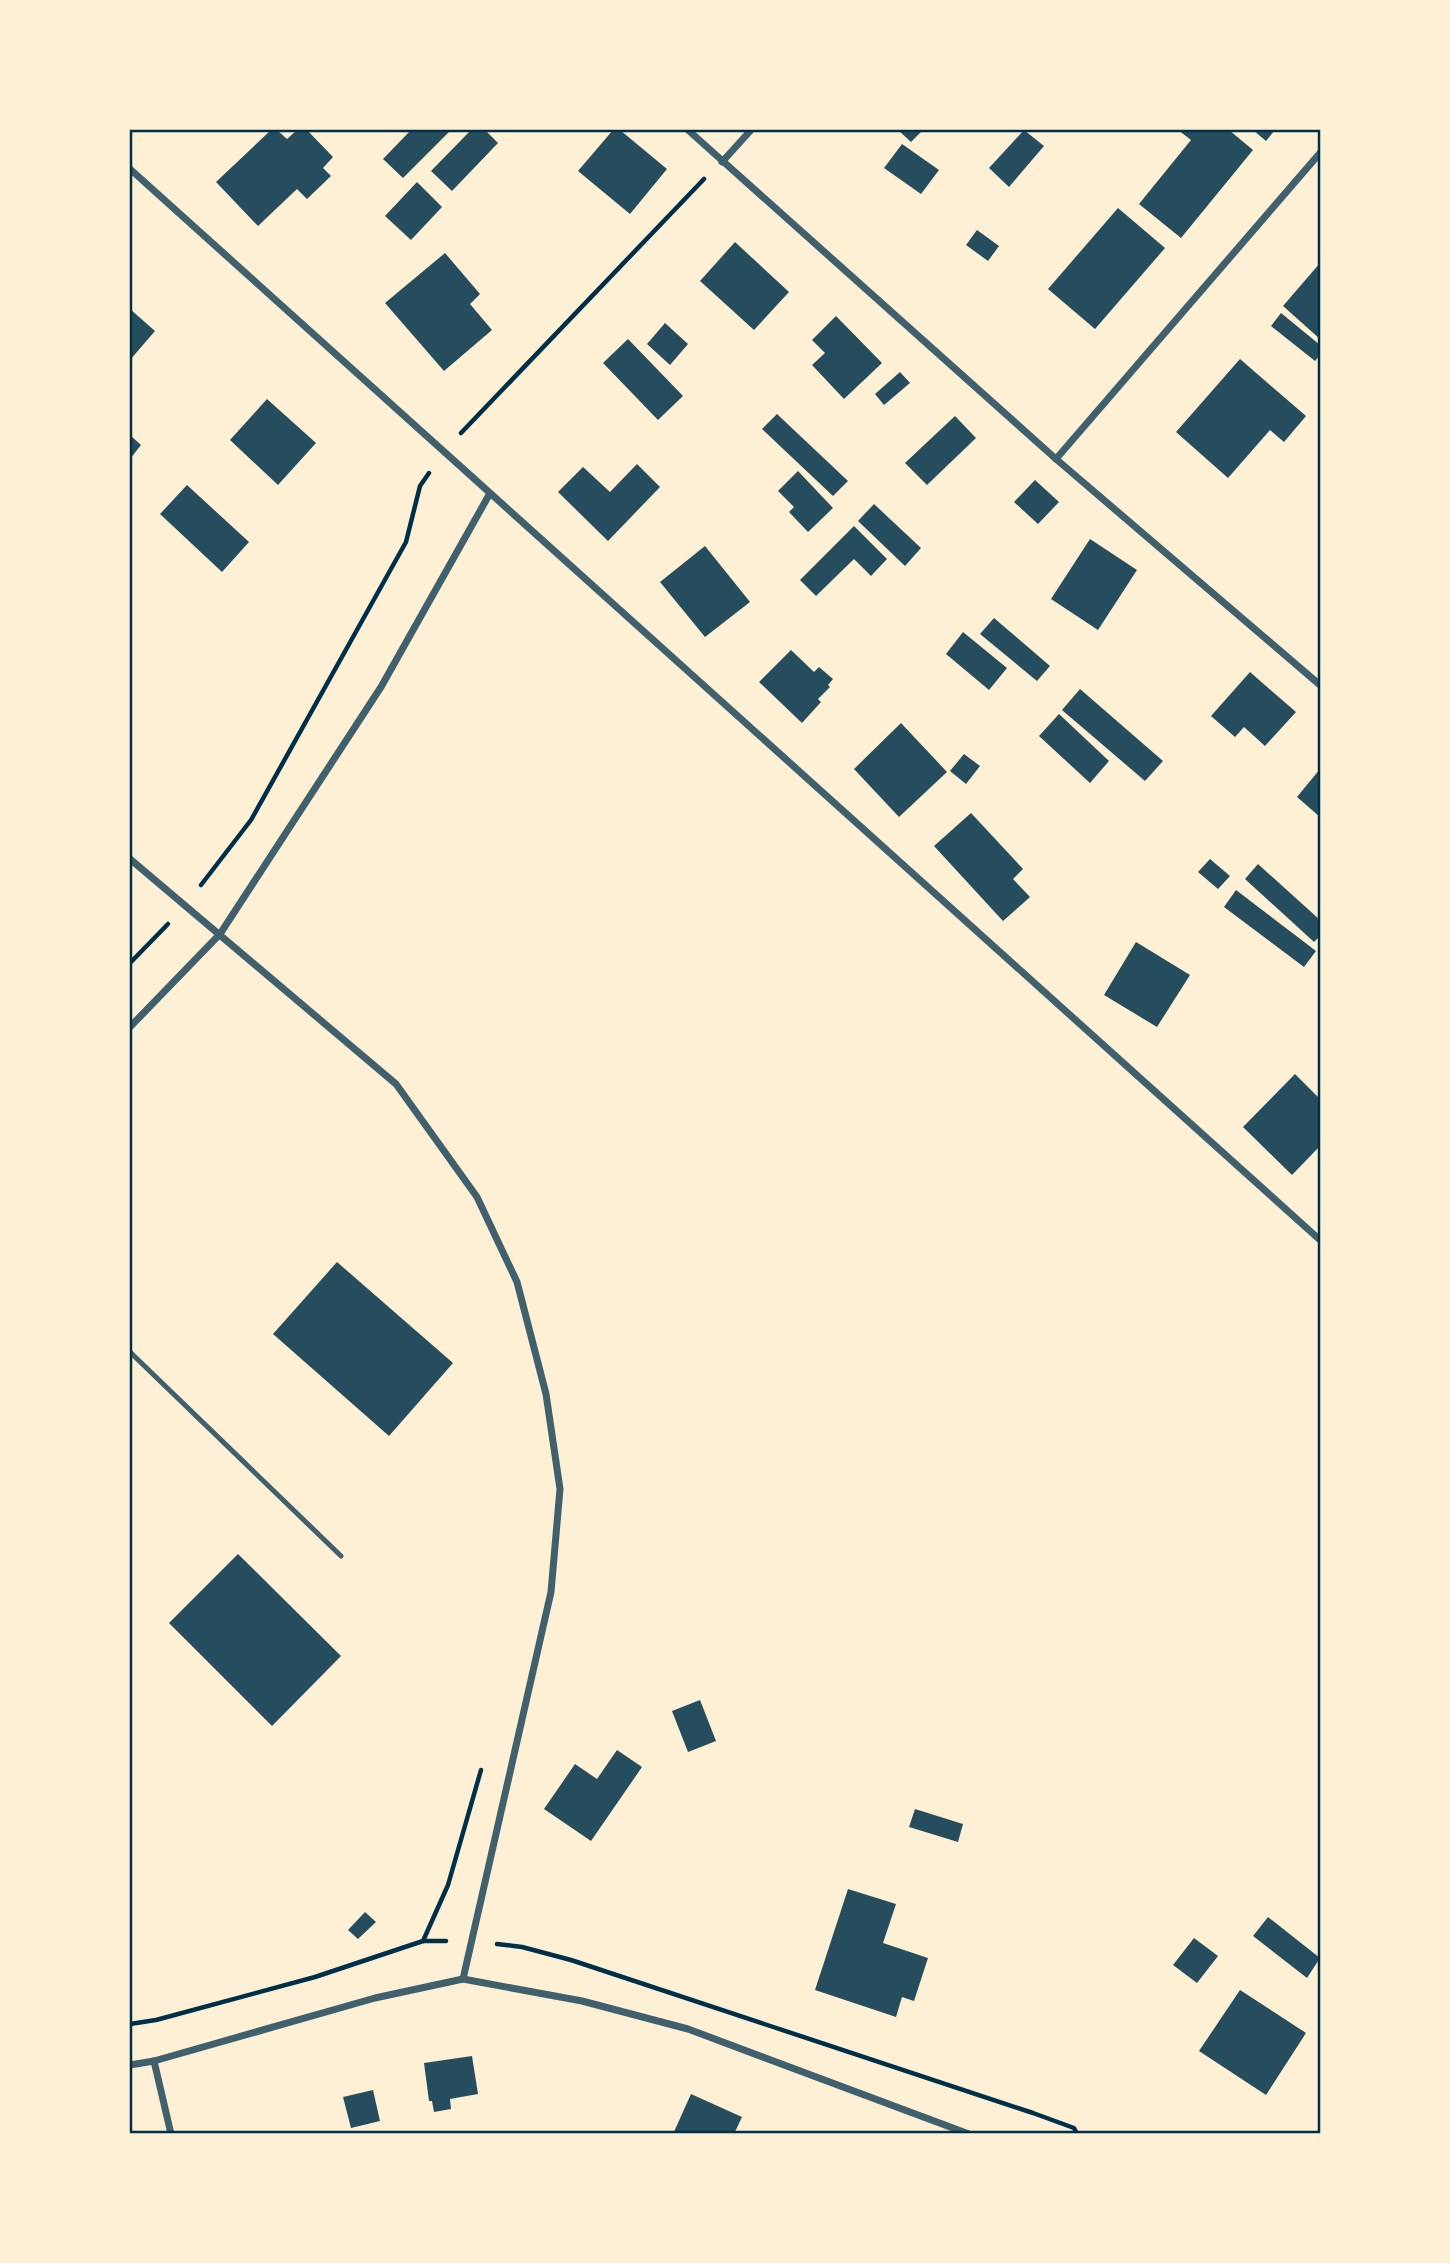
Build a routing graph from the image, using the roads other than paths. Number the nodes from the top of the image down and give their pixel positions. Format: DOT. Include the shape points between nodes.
graph roads {
  1 [pos="688,130"];
  2 [pos="751,130"];
  3 [pos="1321,153"];
  4 [pos="722,162"];
  5 [pos="130,169"];
  6 [pos="1056,459"];
  7 [pos="489,495"];
  8 [pos="1321,685"];
  9 [pos="130,859"];
  10 [pos="220,934"];
  11 [pos="130,1027"];
  12 [pos="1321,1240"];
  13 [pos="130,1352"];
  14 [pos="341,1556"];
  15 [pos="463,1979"];
  16 [pos="154,2061"];
  17 [pos="130,2065"];
  18 [pos="171,2133"];
  19 [pos="969,2133"];
  1 -- 4 [label="street"];
  2 -- 4 [label="street"];
  3 -- 6 [label="street"];
  4 -- 6 [label="street"];
  5 -- 7 [label="street"];
  6 -- 8 [label="street"];
  7 -- 10 [label="street" via="381,687"];
  7 -- 12 [label="street"];
  9 -- 10 [label="street"];
  10 -- 11 [label="street"];
  10 -- 15 [label="street" via="396,1084 477,1197 517,1282 546,1394 560,1489 551,1592"];
  13 -- 14 [label="lane"];
  15 -- 16 [label="street" via="375,1998"];
  15 -- 19 [label="street" via="582,2001 688,2029"];
  16 -- 17 [label="street"];
  16 -- 18 [label="street"];
}
